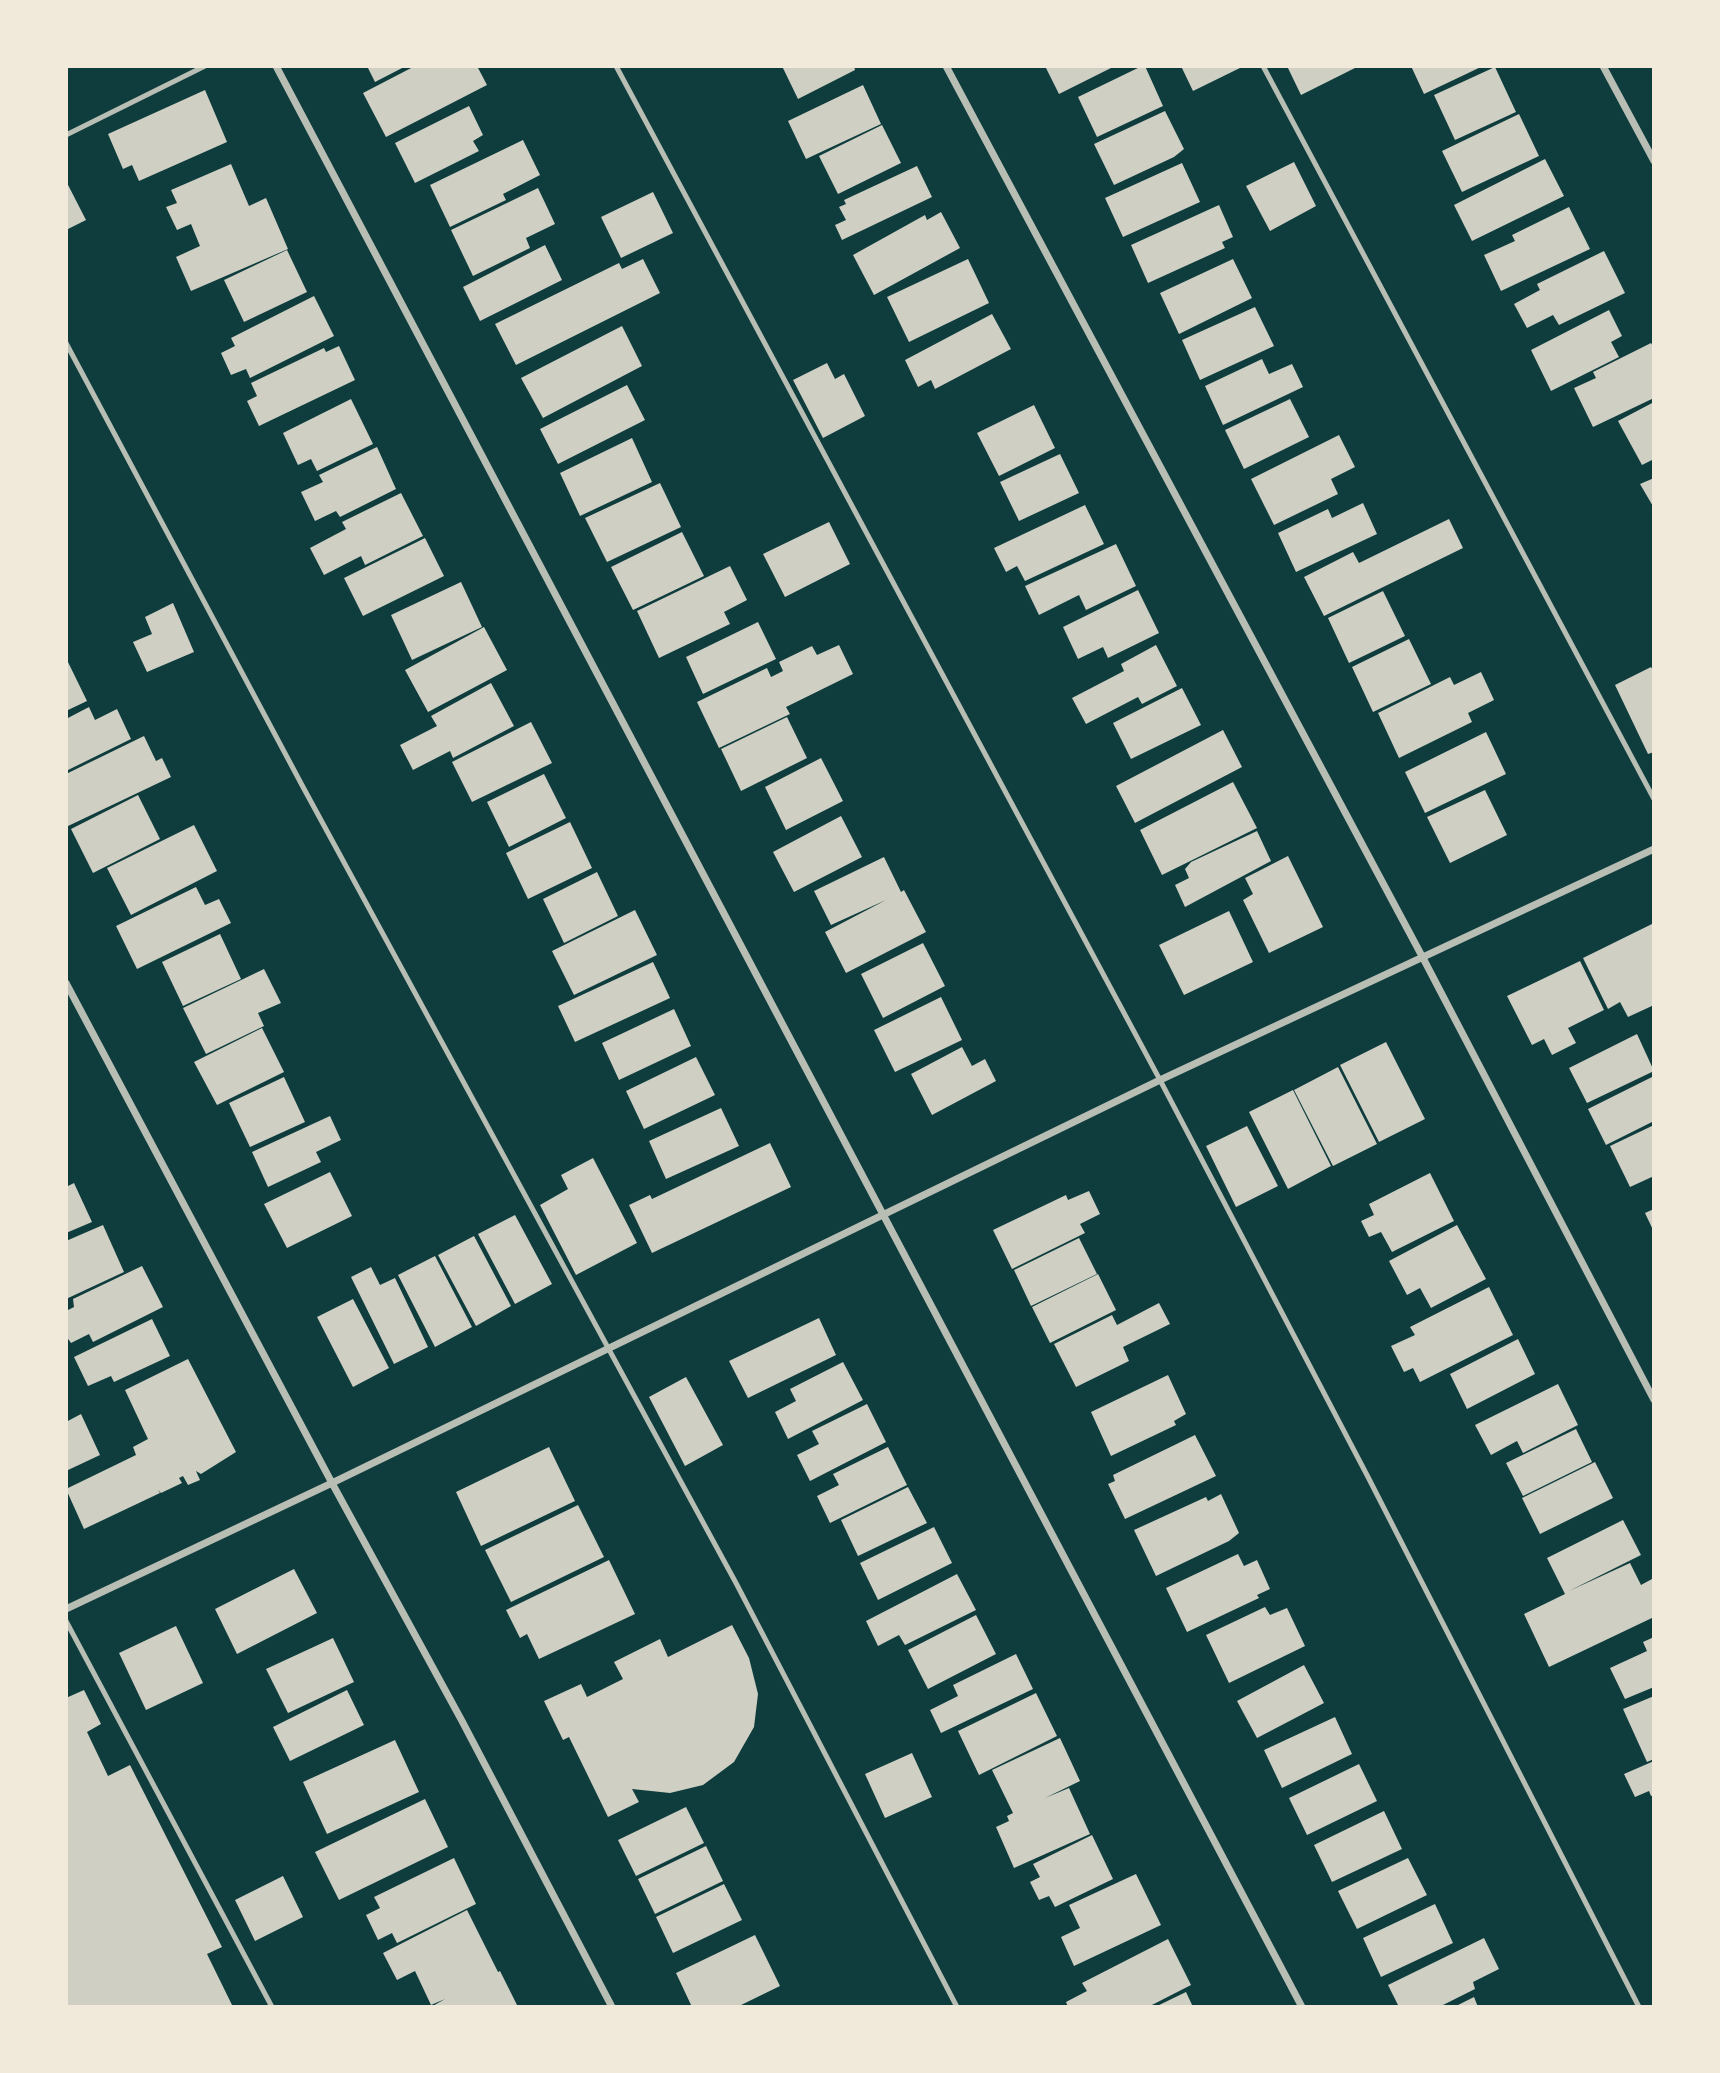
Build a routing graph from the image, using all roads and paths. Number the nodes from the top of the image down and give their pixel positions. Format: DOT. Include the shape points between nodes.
graph roads {
  1 [pos="205,66"];
  2 [pos="276,66"];
  3 [pos="616,66"];
  4 [pos="946,66"];
  5 [pos="1262,66"];
  6 [pos="1604,66"];
  7 [pos="66,135"];
  8 [pos="1654,161"];
  9 [pos="66,343"];
  10 [pos="1654,799"];
  11 [pos="1654,849"];
  12 [pos="1423,958"];
  13 [pos="66,983"];
  14 [pos="1160,1080"];
  15 [pos="882,1216"];
  16 [pos="609,1347"];
  17 [pos="1654,1400"];
  18 [pos="332,1483"];
  19 [pos="66,1609"];
  20 [pos="66,1621"];
  21 [pos="272,2007"];
  22 [pos="612,2007"];
  23 [pos="957,2007"];
  24 [pos="1302,2007"];
  25 [pos="1639,2007"];
  1 -- 7 [label="lane"];
  2 -- 15 [label="street"];
  3 -- 14 [label="lane"];
  4 -- 12 [label="street"];
  5 -- 10 [label="lane"];
  6 -- 8 [label="street"];
  9 -- 16 [label="lane"];
  11 -- 12 [label="street"];
  12 -- 14 [label="street"];
  12 -- 17 [label="street"];
  13 -- 18 [label="street"];
  14 -- 15 [label="street"];
  14 -- 25 [label="lane"];
  15 -- 16 [label="street"];
  15 -- 24 [label="street"];
  16 -- 18 [label="street"];
  16 -- 23 [label="lane"];
  18 -- 19 [label="street"];
  18 -- 22 [label="street"];
  20 -- 21 [label="lane"];
}
